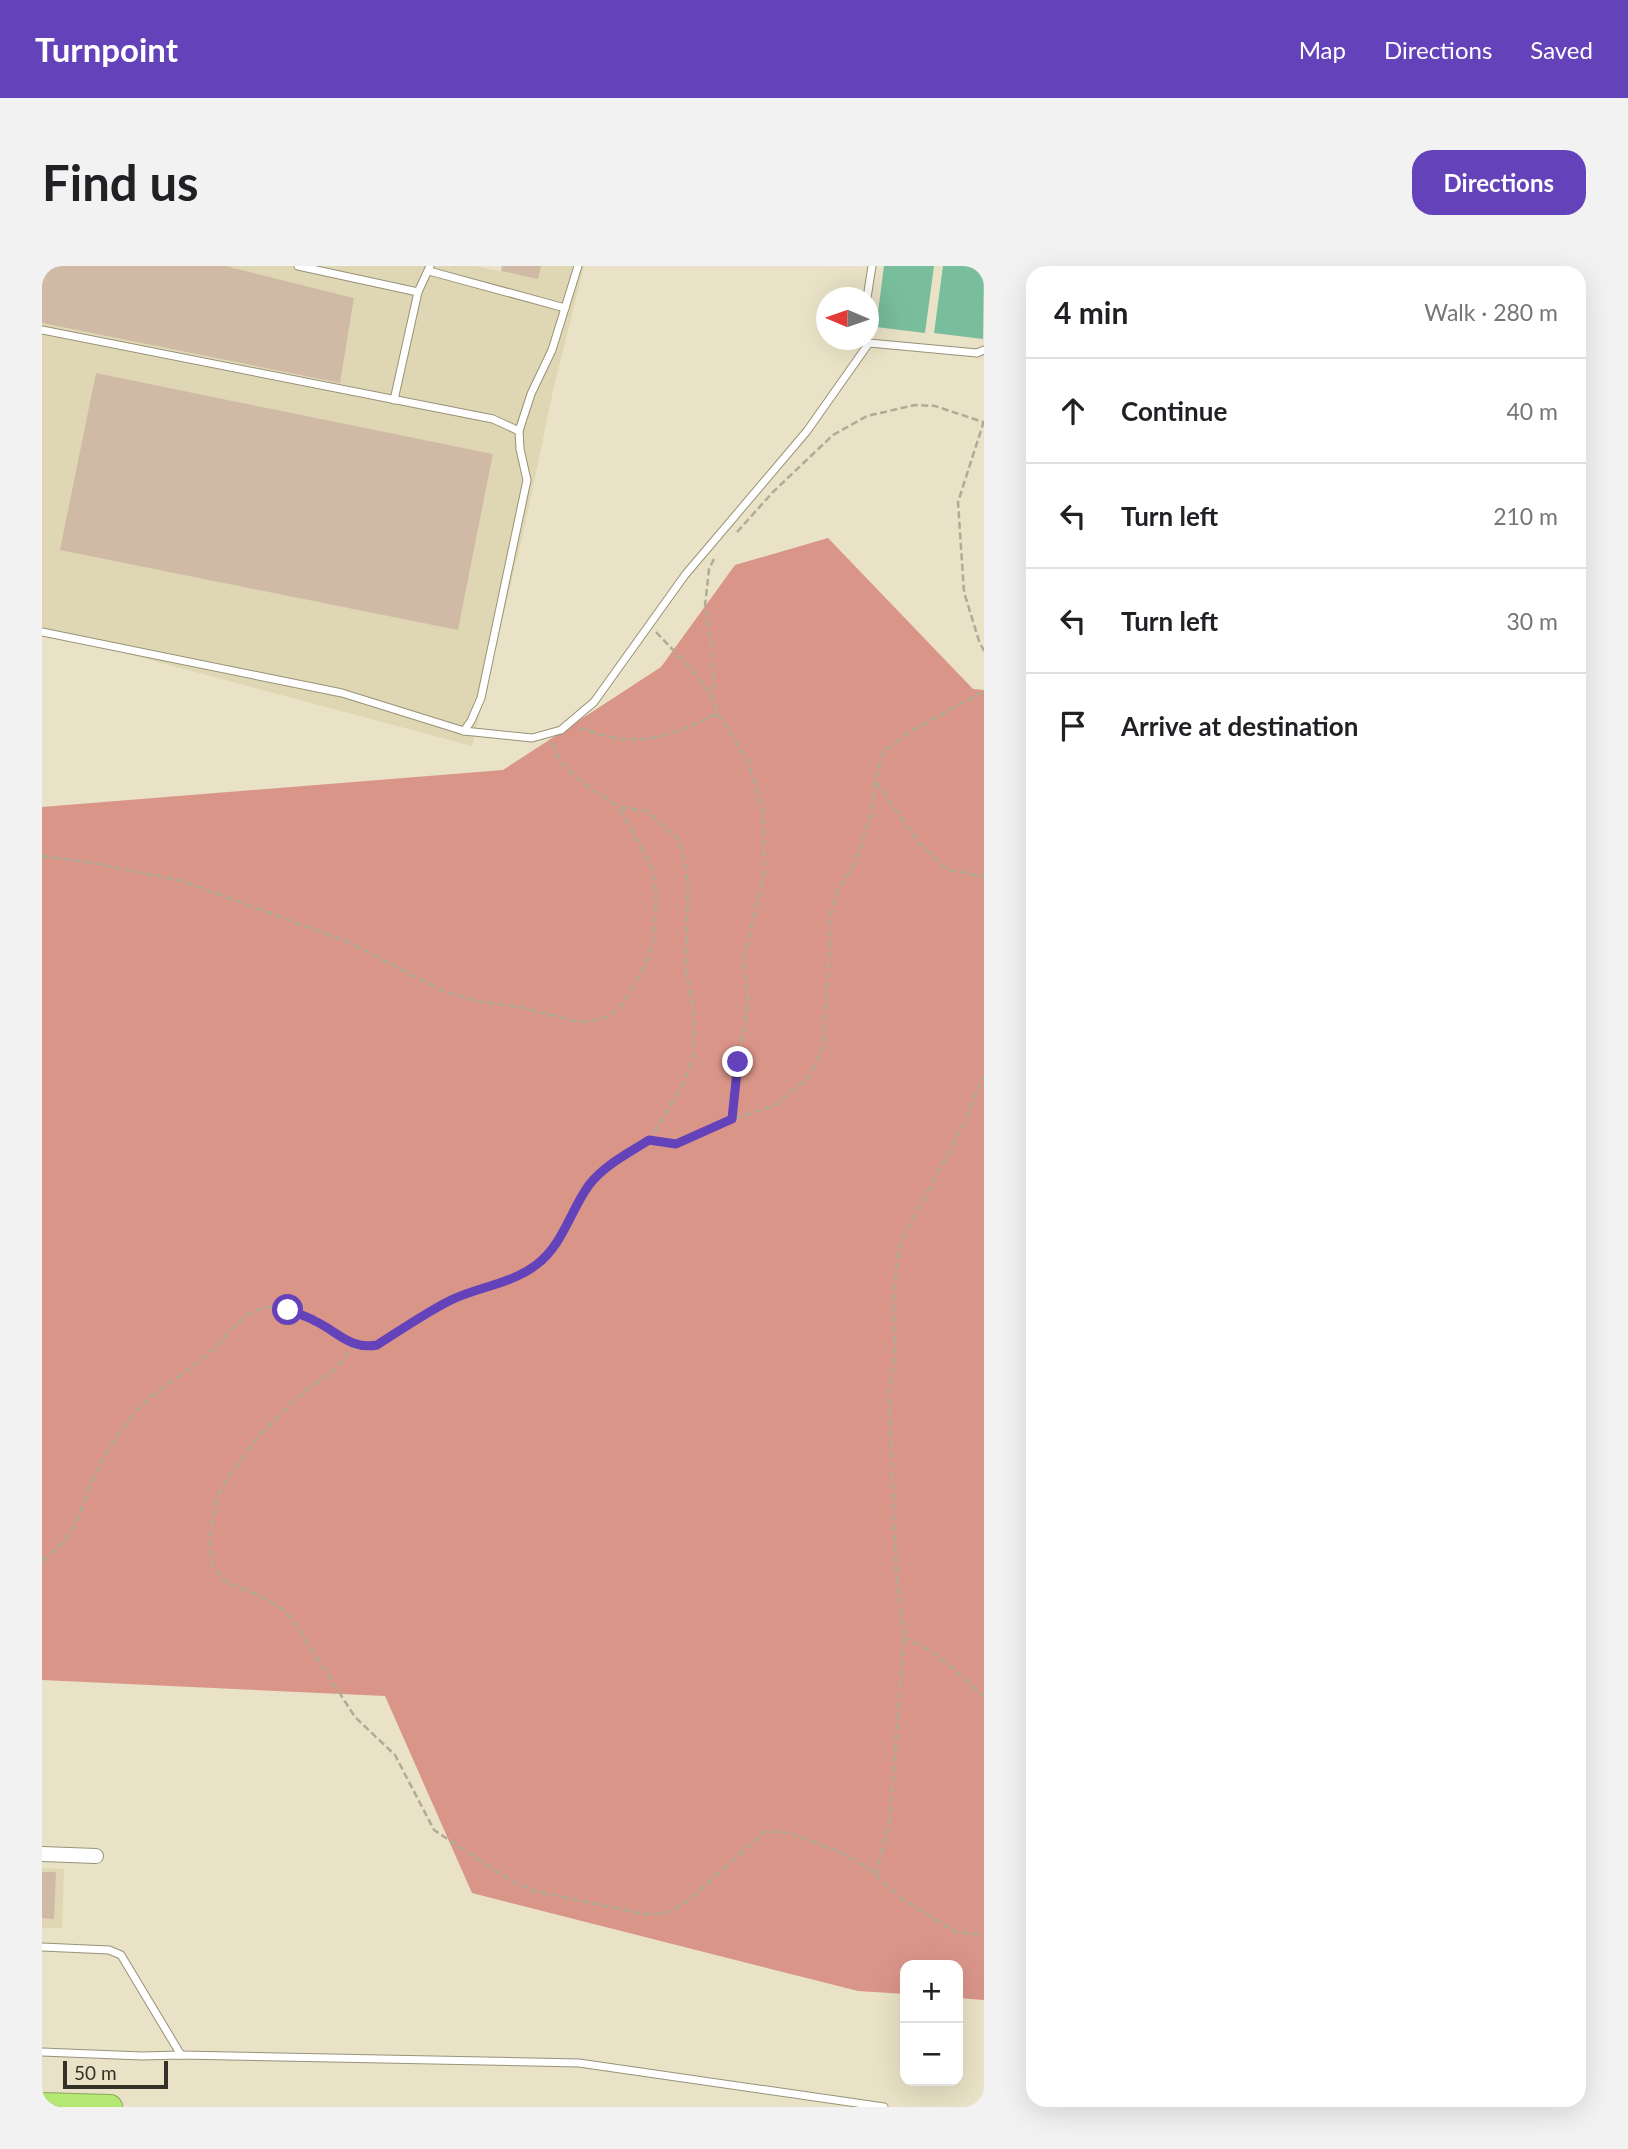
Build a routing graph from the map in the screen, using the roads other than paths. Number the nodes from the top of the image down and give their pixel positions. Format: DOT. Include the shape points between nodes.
graph roads {
  1 [pos="298,266"];
  2 [pos="578,266"];
  3 [pos="872,266"];
  4 [pos="429,268"];
  5 [pos="869,287"];
  6 [pos="418,292"];
  7 [pos="565,308"];
  8 [pos="42,330"];
  9 [pos="879,342"];
  10 [pos="862,350"];
  11 [pos="984,350"];
  12 [pos="394,400"];
  13 [pos="519,431"];
  14 [pos="42,632"];
  15 [pos="464,731"];
  16 [pos="42,1854"];
  17 [pos="96,1856"];
  18 [pos="42,1947"];
  19 [pos="42,2052"];
  20 [pos="181,2055"];
  21 [pos="42,2105"];
  22 [pos="110,2107"];
  23 [pos="884,2107"];
  1 -- 6 [label="lane"];
  2 -- 7 [label="lane"];
  3 -- 5 [label="lane"];
  4 -- 6 [label="lane"];
  4 -- 7 [label="lane"];
  6 -- 12 [label="lane"];
  7 -- 13 [label="lane"];
  8 -- 12 [label="lane"];
  9 -- 11 [label="lane"];
  10 -- 15 [label="lane" via="807,431 685,575 594,702 561,730 532,738"];
  12 -- 13 [label="lane" via="493,419"];
  13 -- 15 [label="lane" via="527,480 481,698"];
  14 -- 15 [label="lane" via="342,692"];
  16 -- 17 [label="street"];
  18 -- 20 [label="lane" via="109,1950 121,1955"];
  19 -- 20 [label="lane"];
  20 -- 23 [label="lane" via="579,2063"];
  21 -- 22 [label="highway"];
}
